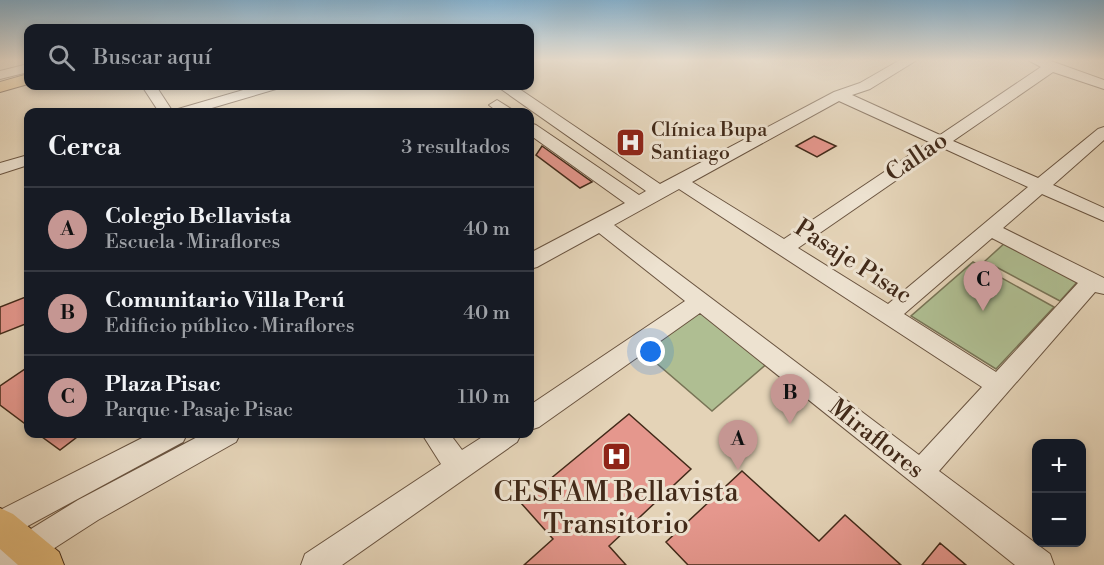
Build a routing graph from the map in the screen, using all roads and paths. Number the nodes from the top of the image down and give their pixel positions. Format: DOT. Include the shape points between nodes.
graph roads {
  1 [pos="847,86"];
  2 [pos="864,86"];
  3 [pos="1021,86"];
  4 [pos="152,90"];
  5 [pos="258,90"];
  6 [pos="512,90"];
  7 [pos="839,95"];
  8 [pos="163,108"];
  9 [pos="197,108"];
  10 [pos="534,131"];
  11 [pos="1104,132"];
  12 [pos="941,141"];
  13 [pos="1083,149"];
  14 [pos="1104,158"];
  15 [pos="24,161"];
  16 [pos="0,169"];
  17 [pos="679,181"];
  18 [pos="1040,186"];
  19 [pos="659,192"];
  20 [pos="638,203"];
  21 [pos="1104,215"];
  22 [pos="600,224"];
  23 [pos="989,229"];
  24 [pos="784,248"];
  25 [pos="534,260"];
  26 [pos="1098,284"];
  27 [pos="700,302"];
  28 [pos="889,315"];
  29 [pos="999,386"];
  30 [pos="534,416"];
  31 [pos="168,438"];
  32 [pos="220,438"];
  33 [pos="438,438"];
  34 [pos="502,438"];
  35 [pos="459,467"];
  36 [pos="920,473"];
  37 [pos="12,543"];
  38 [pos="316,565"];
  39 [pos="1039,565"];
  1 -- 7 [label="street"];
  2 -- 7 [label="street"];
  3 -- 12 [label="street, Callao"];
  4 -- 8 [label="street"];
  5 -- 9 [label="street"];
  6 -- 19 [label="street"];
  7 -- 12 [label="street"];
  7 -- 17 [label="street"];
  10 -- 20 [label="street"];
  11 -- 13 [label="street"];
  12 -- 18 [label="street"];
  12 -- 24 [label="street, Callao"];
  13 -- 14 [label="street"];
  13 -- 18 [label="street"];
  15 -- 16 [label="street"];
  17 -- 19 [label="street"];
  17 -- 24 [label="street, Pasaje Pisac"];
  18 -- 21 [label="street"];
  18 -- 23 [label="street"];
  19 -- 20 [label="street"];
  20 -- 22 [label="street"];
  22 -- 25 [label="street"];
  22 -- 27 [label="street, Miraflores"];
  23 -- 26 [label="street"];
  23 -- 28 [label="street"];
  24 -- 28 [label="street, Pasaje Pisac"];
  26 -- 29 [label="street"];
  27 -- 30 [label="street"];
  27 -- 36 [label="street, Miraflores"];
  28 -- 29 [label="street, Pasaje Pisac"];
  29 -- 36 [label="street"];
  31 -- 37 [label="street"];
  32 -- 37 [label="street" via="88,510"];
  33 -- 35 [label="street"];
  34 -- 35 [label="street"];
  35 -- 38 [label="street"];
  36 -- 39 [label="street, Miraflores"];
}
